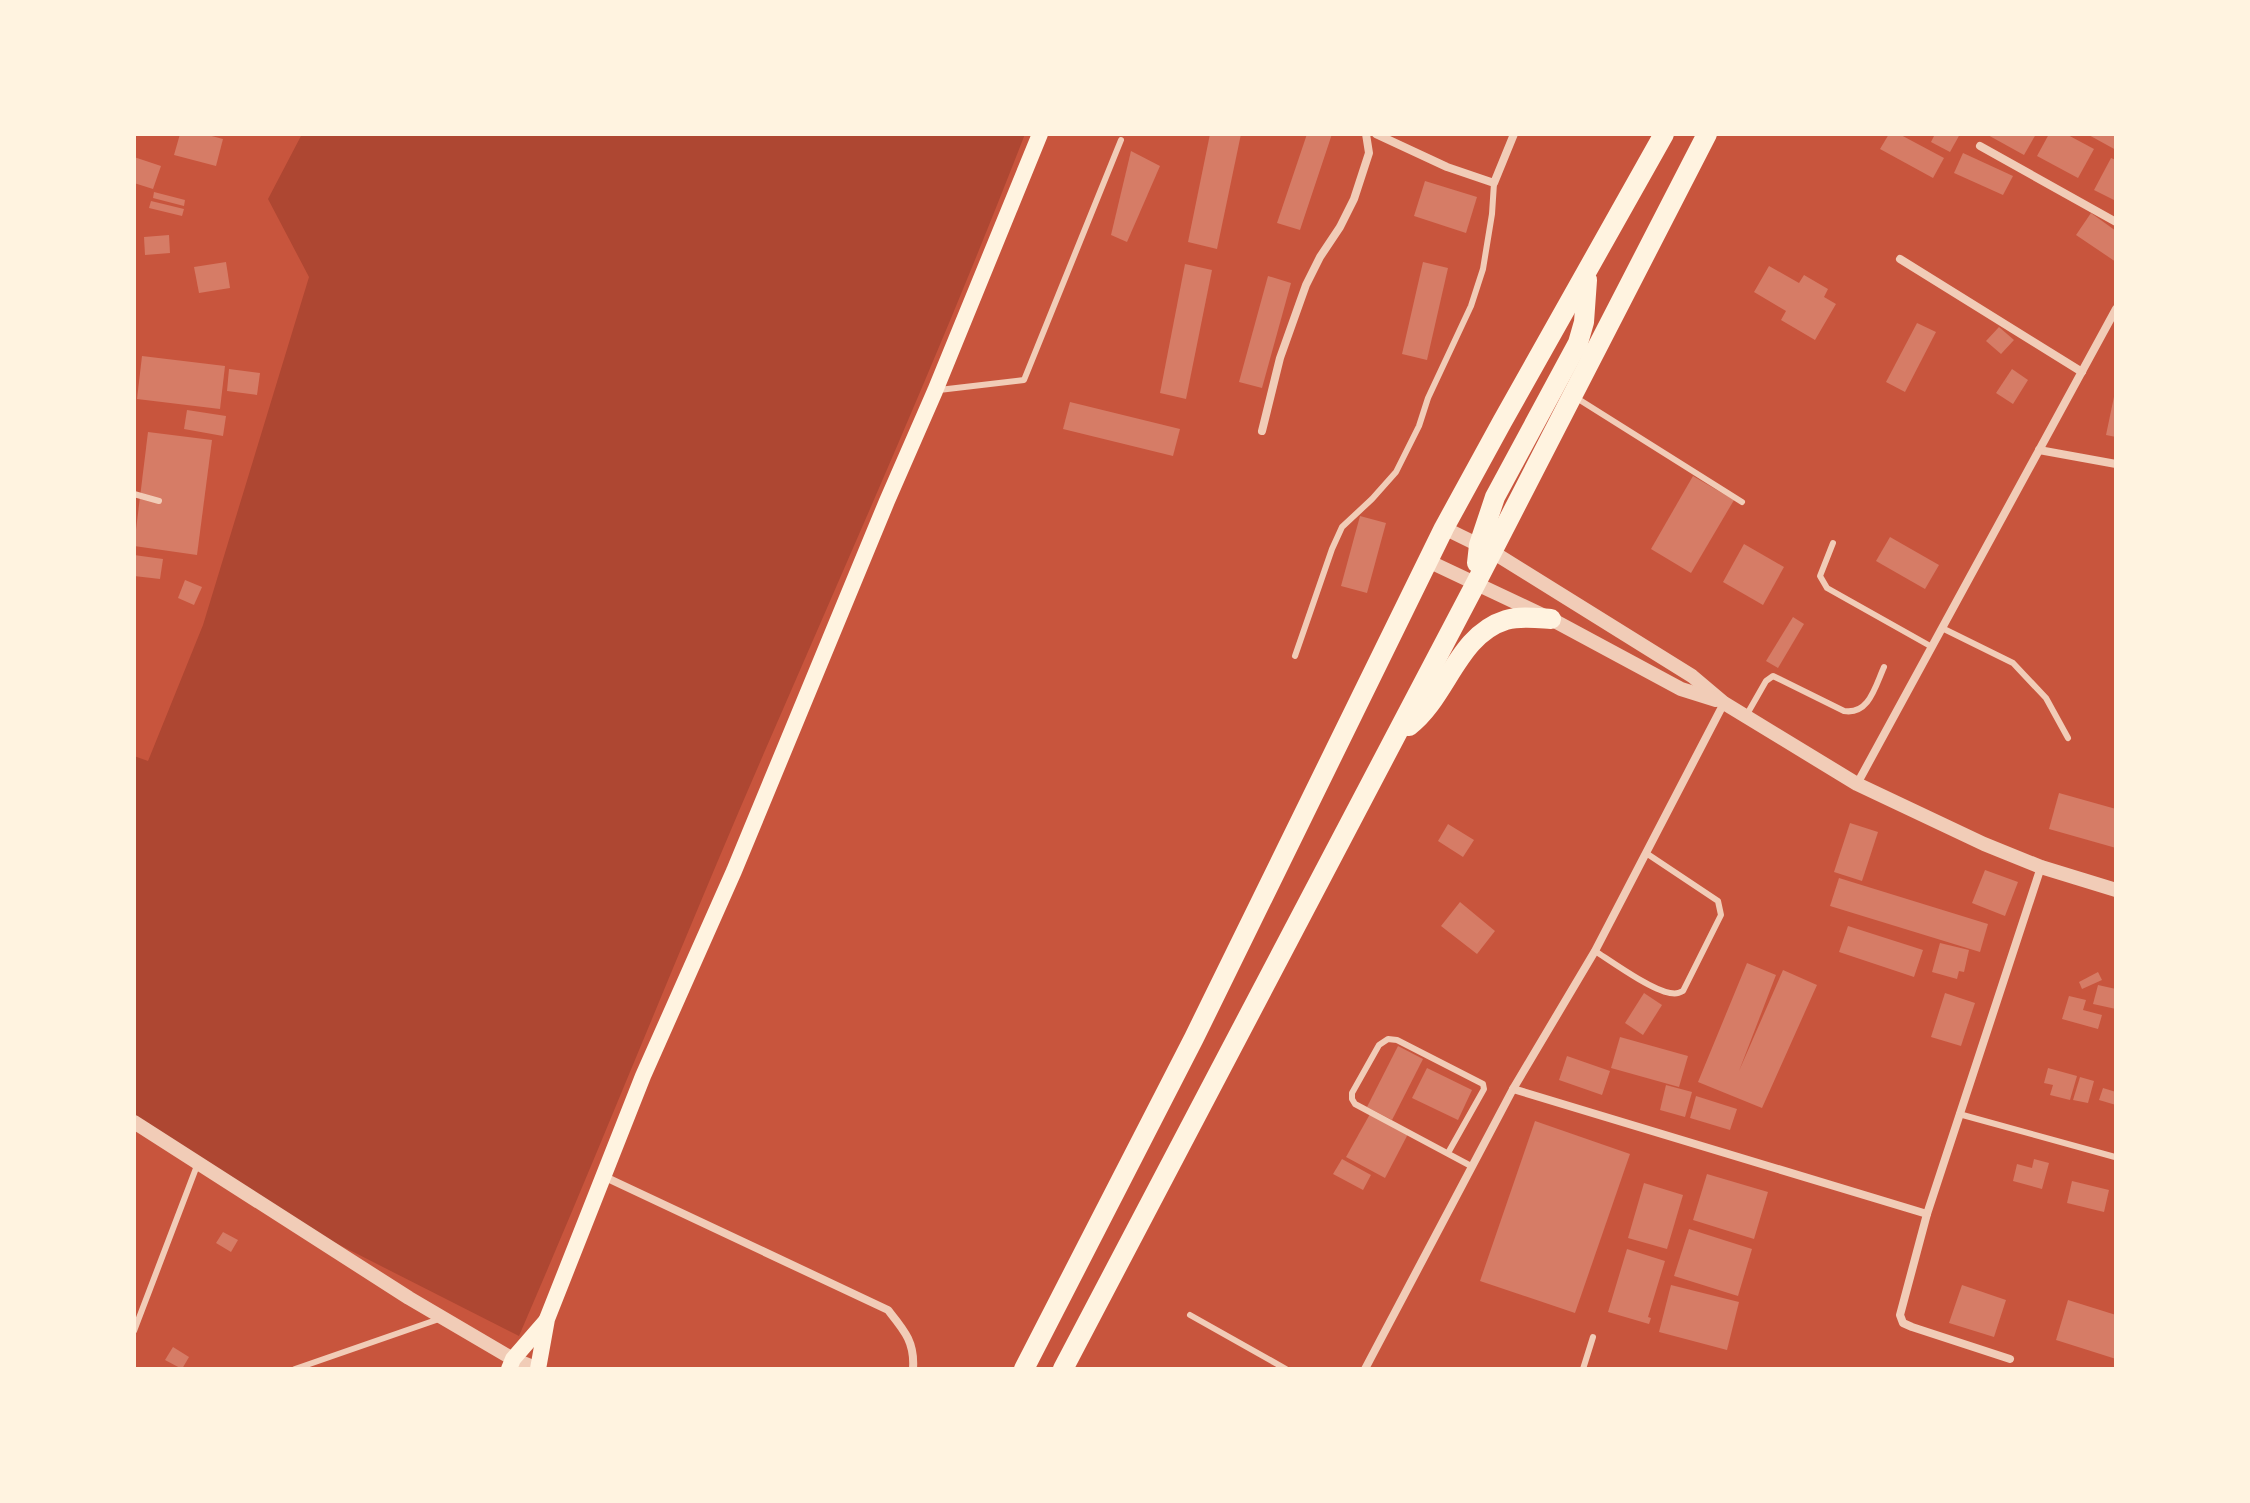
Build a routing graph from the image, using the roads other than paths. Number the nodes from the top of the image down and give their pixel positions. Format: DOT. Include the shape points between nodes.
graph roads {
  1 [pos="1040,134"];
  2 [pos="1366,134"];
  3 [pos="1376,134"];
  4 [pos="1514,134"];
  5 [pos="1664,134"];
  6 [pos="1707,134"];
  7 [pos="1121,140"];
  8 [pos="1980,146"];
  9 [pos="1494,183"];
  10 [pos="2116,222"];
  11 [pos="1900,259"];
  12 [pos="1587,271"];
  13 [pos="2116,310"];
  14 [pos="2082,372"];
  15 [pos="935,391"];
  16 [pos="1573,394"];
  17 [pos="1262,431"];
  18 [pos="2039,450"];
  19 [pos="2116,464"];
  20 [pos="134,494"];
  21 [pos="159,501"];
  22 [pos="1742,502"];
  23 [pos="1444,528"];
  24 [pos="1833,543"];
  25 [pos="1485,548"];
  26 [pos="1428,561"];
  27 [pos="1476,583"];
  28 [pos="1551,619"];
  29 [pos="1942,628"];
  30 [pos="1932,647"];
  31 [pos="1295,656"];
  32 [pos="1884,667"];
  33 [pos="1724,703"];
  34 [pos="1746,716"];
  35 [pos="1396,735"];
  36 [pos="2068,738"];
  37 [pos="1857,784"];
  38 [pos="1646,853"];
  39 [pos="2041,867"];
  40 [pos="2116,890"];
  41 [pos="1595,951"];
  42 [pos="1513,1089"];
  43 [pos="1959,1114"];
  44 [pos="134,1122"];
  45 [pos="1448,1153"];
  46 [pos="2115,1157"];
  47 [pos="198,1163"];
  48 [pos="1471,1166"];
  49 [pos="603,1176"];
  50 [pos="1927,1214"];
  51 [pos="1190,1315"];
  52 [pos="442,1317"];
  53 [pos="547,1319"];
  54 [pos="134,1331"];
  55 [pos="1593,1337"];
  56 [pos="2010,1359"];
  57 [pos="511,1364"];
  58 [pos="295,1369"];
  59 [pos="538,1369"];
  60 [pos="913,1369"];
  61 [pos="1024,1369"];
  62 [pos="1063,1369"];
  63 [pos="1286,1369"];
  64 [pos="1365,1369"];
  65 [pos="1583,1369"];
  1 -- 15 [label="main road"];
  2 -- 17 [label="street" via="1369,153 1354,199 1306,285"];
  3 -- 9 [label="street"];
  4 -- 9 [label="street"];
  5 -- 12 [label="highway"];
  6 -- 16 [label="highway"];
  7 -- 15 [label="lane" via="1024,380"];
  8 -- 10 [label="street"];
  9 -- 31 [label="lane" via="1483,269 1471,306 1396,472 1342,527"];
  11 -- 14 [label="street"];
  12 -- 23 [label="highway"];
  12 -- 25 [label="highway" via="1578,343 1495,497"];
  13 -- 14 [label="street"];
  14 -- 18 [label="street"];
  15 -- 49 [label="main road"];
  16 -- 22 [label="lane"];
  16 -- 25 [label="highway"];
  18 -- 19 [label="street"];
  18 -- 29 [label="street"];
  20 -- 21 [label="lane"];
  23 -- 25 [label="street"];
  23 -- 26 [label="highway"];
  24 -- 30 [label="lane" via="1820,576 1827,588"];
  25 -- 27 [label="highway"];
  25 -- 33 [label="street" via="1692,676"];
  26 -- 27 [label="street"];
  26 -- 61 [label="highway" via="1194,1038"];
  27 -- 28 [label="street"];
  27 -- 35 [label="highway"];
  28 -- 33 [label="street" via="1681,689"];
  28 -- 35 [label="highway" via="1508,620 1478,637 1431,703"];
  29 -- 30 [label="street"];
  29 -- 36 [label="lane" via="2013,663 2046,698"];
  30 -- 37 [label="street"];
  32 -- 34 [label="lane" via="1866,706 1853,713 1773,676"];
  33 -- 34 [label="street"];
  33 -- 38 [label="street"];
  34 -- 37 [label="street"];
  35 -- 62 [label="highway"];
  37 -- 39 [label="street"];
  38 -- 41 [label="street"];
  38 -- 41 [label="lane" via="1718,901 1721,909 1683,991 1663,991"];
  39 -- 40 [label="street"];
  39 -- 43 [label="street"];
  41 -- 42 [label="street"];
  42 -- 48 [label="street"];
  42 -- 50 [label="street"];
  43 -- 46 [label="lane"];
  43 -- 50 [label="street"];
  44 -- 47 [label="street"];
  45 -- 45 [label="lane" via="1352,1099 1379,1045 1388,1039 1483,1084"];
  45 -- 48 [label="lane"];
  47 -- 52 [label="street"];
  47 -- 54 [label="lane"];
  48 -- 64 [label="street"];
  49 -- 53 [label="main road"];
  49 -- 60 [label="street" via="888,1310 909,1337"];
  50 -- 56 [label="street" via="1900,1315 1903,1323"];
  51 -- 63 [label="lane"];
  52 -- 57 [label="street"];
  52 -- 58 [label="lane"];
  53 -- 57 [label="main road"];
  53 -- 59 [label="main road"];
  55 -- 65 [label="lane"];
  57 -- 59 [label="street"];
}
